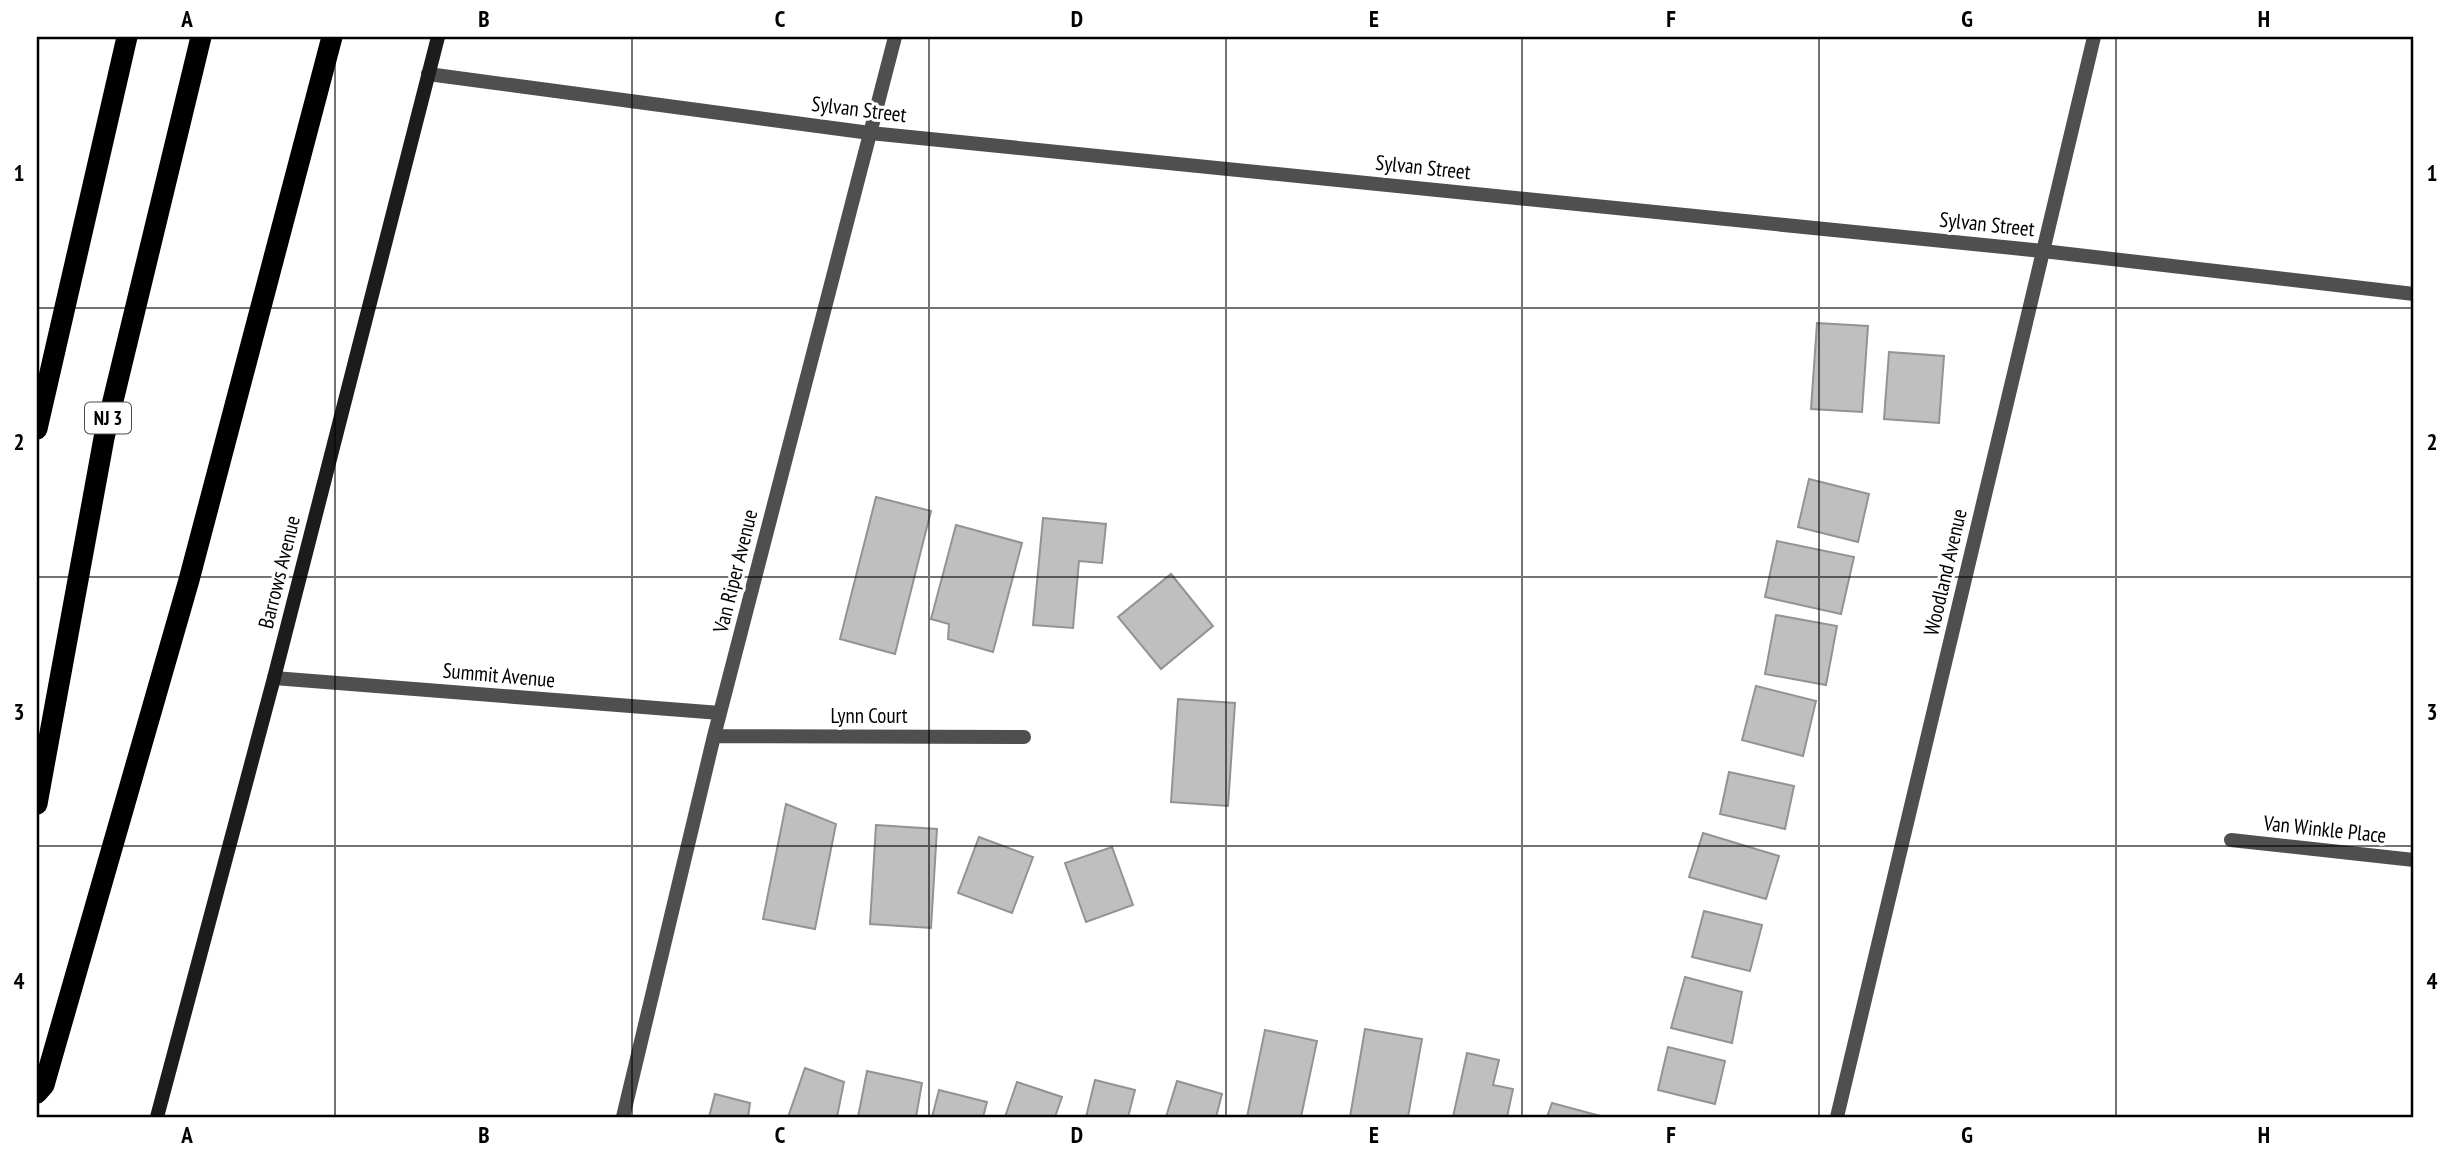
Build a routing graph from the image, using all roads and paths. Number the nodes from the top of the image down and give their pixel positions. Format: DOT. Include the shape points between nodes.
graph roads {
  1 [pos="127,37"];
  2 [pos="201,37"];
  3 [pos="332,37"];
  4 [pos="438,37"];
  5 [pos="895,37"];
  6 [pos="2094,37"];
  7 [pos="428,74"];
  8 [pos="870,132"];
  9 [pos="2043,251"];
  10 [pos="2414,294"];
  11 [pos="37,429"];
  12 [pos="274,678"];
  13 [pos="720,713"];
  14 [pos="714,736"];
  15 [pos="1024,737"];
  16 [pos="37,804"];
  17 [pos="2231,841"];
  18 [pos="2414,860"];
  19 [pos="37,1093"];
  20 [pos="157,1117"];
  21 [pos="623,1117"];
  22 [pos="1837,1117"];
  1 -- 11 [label="highway"];
  2 -- 16 [label="highway, NJ 3" via="104,438"];
  3 -- 19 [label="highway" via="189,580 44,1085"];
  4 -- 7 [label="street, Barrows Avenue"];
  5 -- 8 [label="street, Van Riper Avenue"];
  6 -- 9 [label="street, Woodland Avenue"];
  7 -- 8 [label="street, Sylvan Street"];
  7 -- 12 [label="street, Barrows Avenue"];
  8 -- 9 [label="street, Sylvan Street"];
  8 -- 13 [label="street, Van Riper Avenue"];
  9 -- 10 [label="street, Sylvan Street"];
  9 -- 22 [label="street, Woodland Avenue"];
  12 -- 13 [label="street, Summit Avenue"];
  12 -- 20 [label="street, Barrows Avenue"];
  13 -- 14 [label="street, Van Riper Avenue"];
  14 -- 15 [label="street, Lynn Court"];
  14 -- 21 [label="street, Van Riper Avenue"];
  17 -- 18 [label="street, Van Winkle Place"];
}
